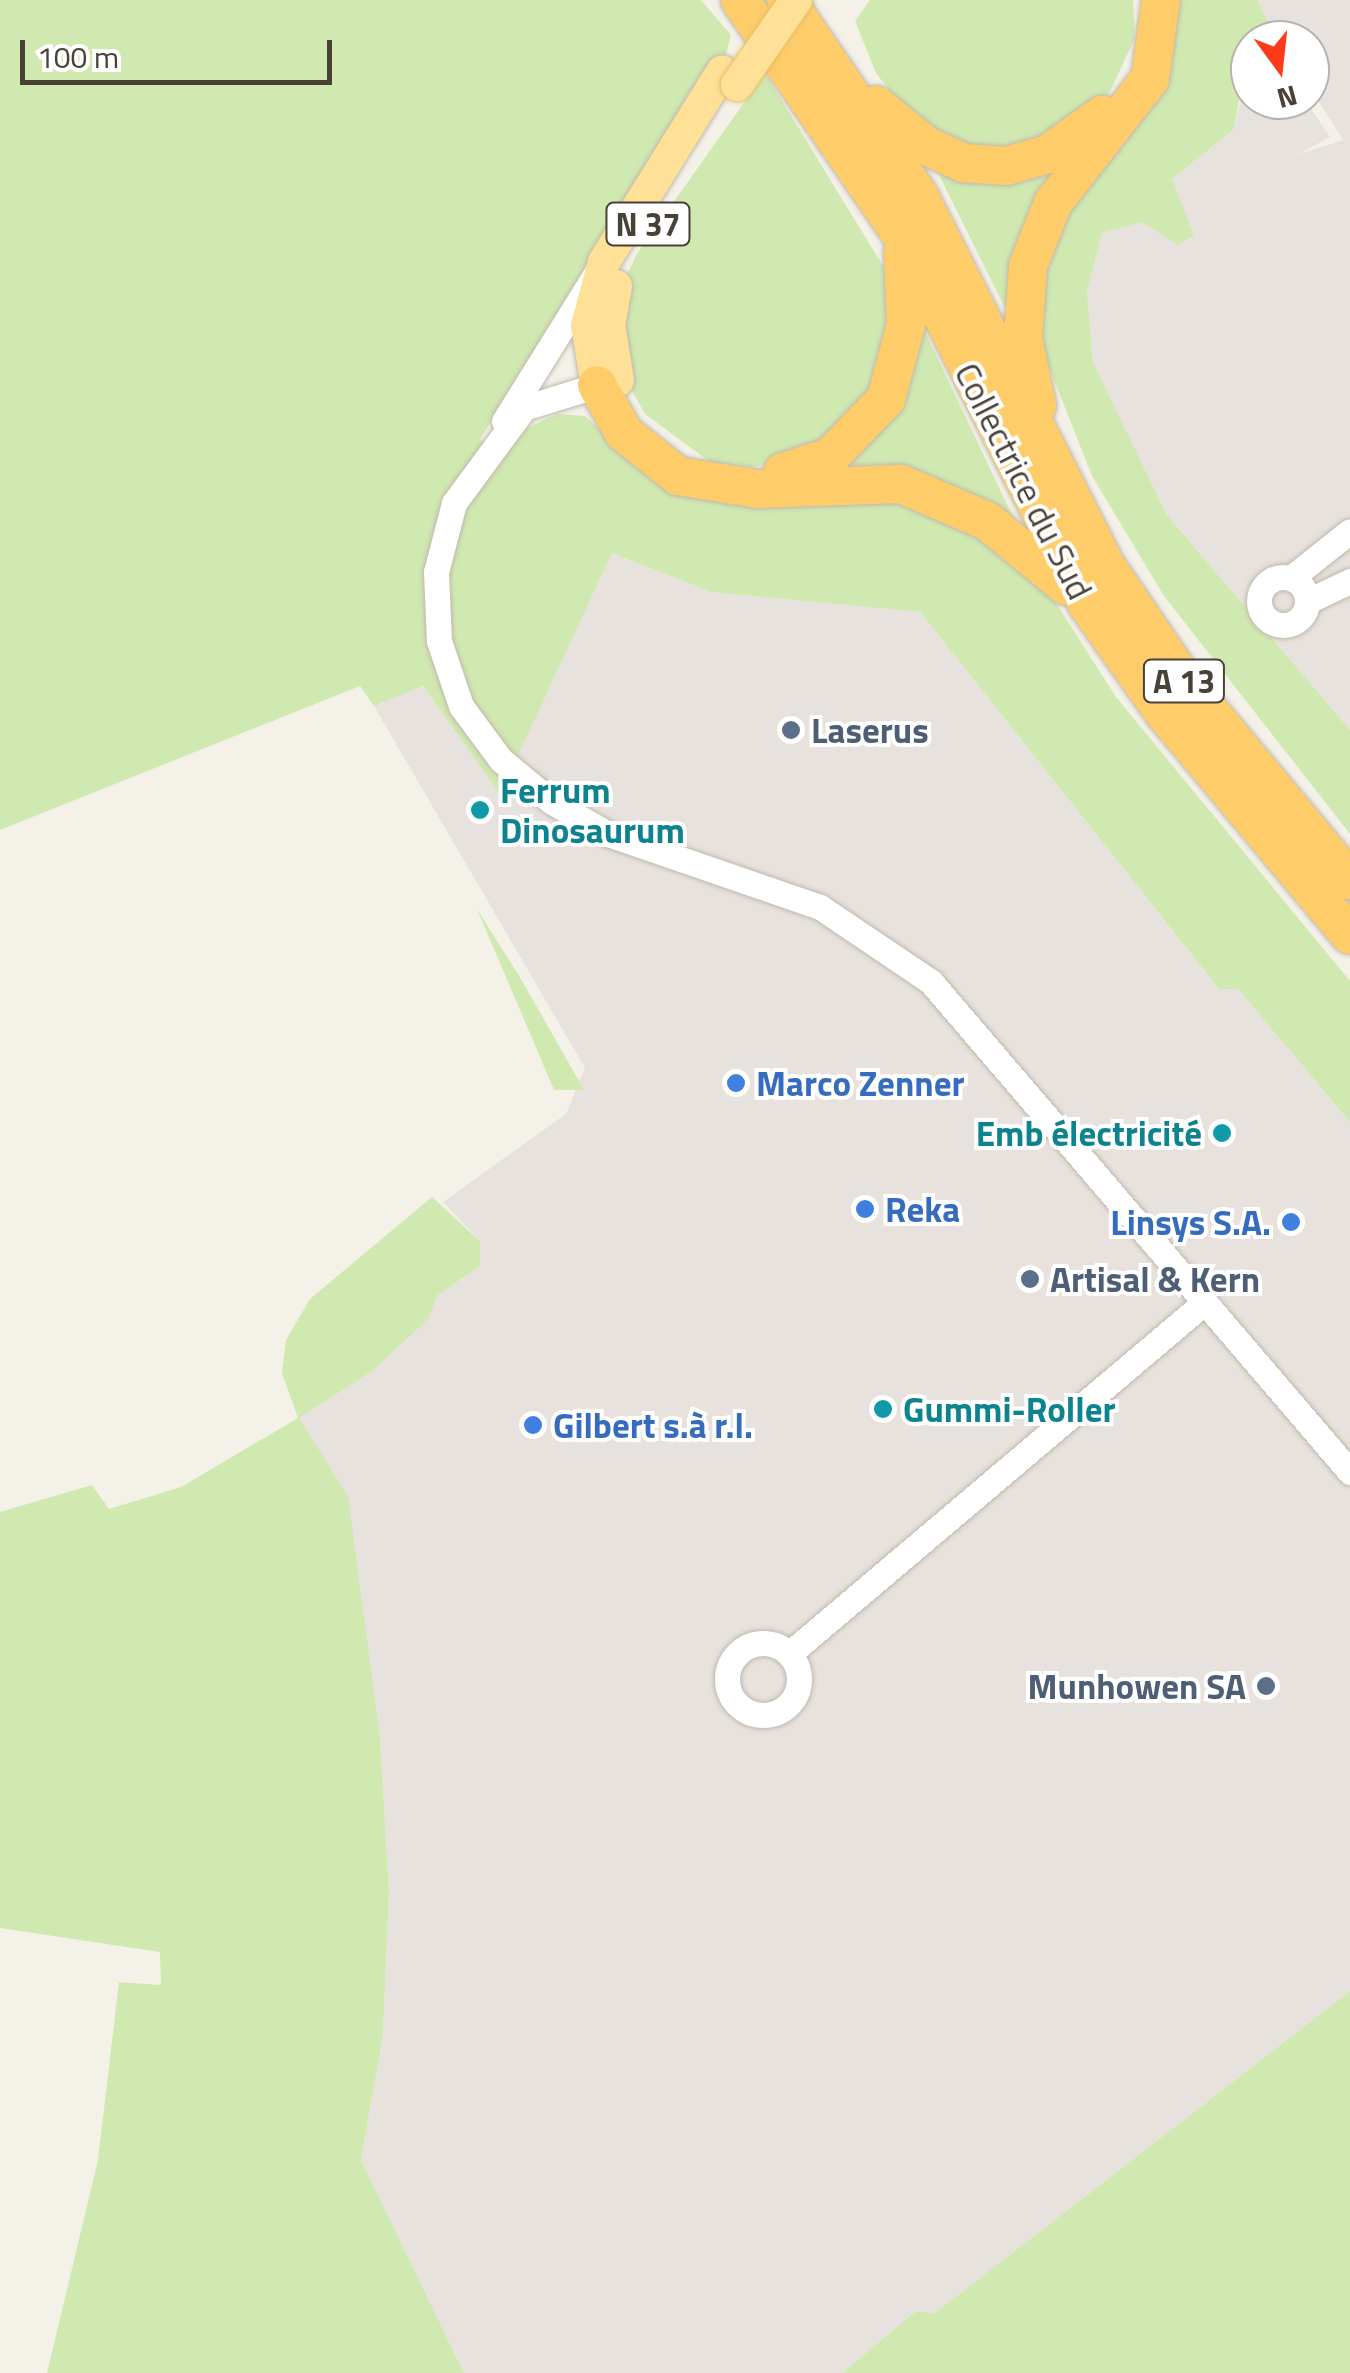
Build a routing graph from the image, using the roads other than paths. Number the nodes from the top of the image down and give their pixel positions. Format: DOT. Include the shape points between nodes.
graph roads {
  1 [pos="740,0"];
  2 [pos="771,0"];
  3 [pos="786,0"];
  4 [pos="796,0"];
  5 [pos="1144,0"];
  6 [pos="1160,0"];
  7 [pos="841,75"];
  8 [pos="730,78"];
  9 [pos="902,236"];
  10 [pos="604,262"];
  11 [pos="608,382"];
  12 [pos="499,430"];
  13 [pos="1048,460"];
  14 [pos="1350,530"];
  15 [pos="1291,578"];
  16 [pos="1350,581"];
  17 [pos="1308,602"];
  18 [pos="1087,604"];
  19 [pos="1350,880"];
  20 [pos="1350,935"];
  21 [pos="1205,1302"];
  22 [pos="1350,1472"];
  23 [pos="789,1654"];
  1 -- 9 [label="highway, Collectrice du Sud / A 13"];
  2 -- 8 [label="main road, N 37"];
  3 -- 7 [label="highway, Collectrice du Sud / A 13"];
  4 -- 8 [label="main road, N 37, bridge"];
  5 -- 7 [label="highway, A 13" via="1145,37 1116,101 1048,154 1006,166 964,164 927,146"];
  6 -- 13 [label="highway, A 13" via="1150,78 1053,203 1028,266 1023,338"];
  7 -- 13 [label="highway, Collectrice du Sud / A 13" via="928,213"];
  8 -- 10 [label="main road, N 37"];
  8 -- 11 [label="main road, N 37" via="612,294"];
  9 -- 11 [label="highway" via="901,362 862,431 830,457 748,475 706,467 639,418"];
  9 -- 18 [label="highway, Collectrice du Sud / A 13"];
  10 -- 11 [label="main road, N 37" via="587,326"];
  10 -- 12 [label="street"];
  11 -- 12 [label="street" via="524,408"];
  11 -- 18 [label="highway, A 13" via="624,432 678,476 758,489 856,480 933,494 987,521"];
  12 -- 21 [label="street" via="454,503 436,572 439,641 462,706 501,760 608,834 820,908 901,959 980,1032"];
  13 -- 19 [label="highway, Collectrice du Sud / A 13" via="1175,668"];
  14 -- 15 [label="street"];
  15 -- 17 [label="street"];
  15 -- 17 [label="street" via="1262,588 1266,618 1288,625"];
  16 -- 17 [label="street"];
  18 -- 20 [label="highway, Collectrice du Sud / A 13" via="1165,714"];
  21 -- 22 [label="street"];
  21 -- 23 [label="street"];
}
